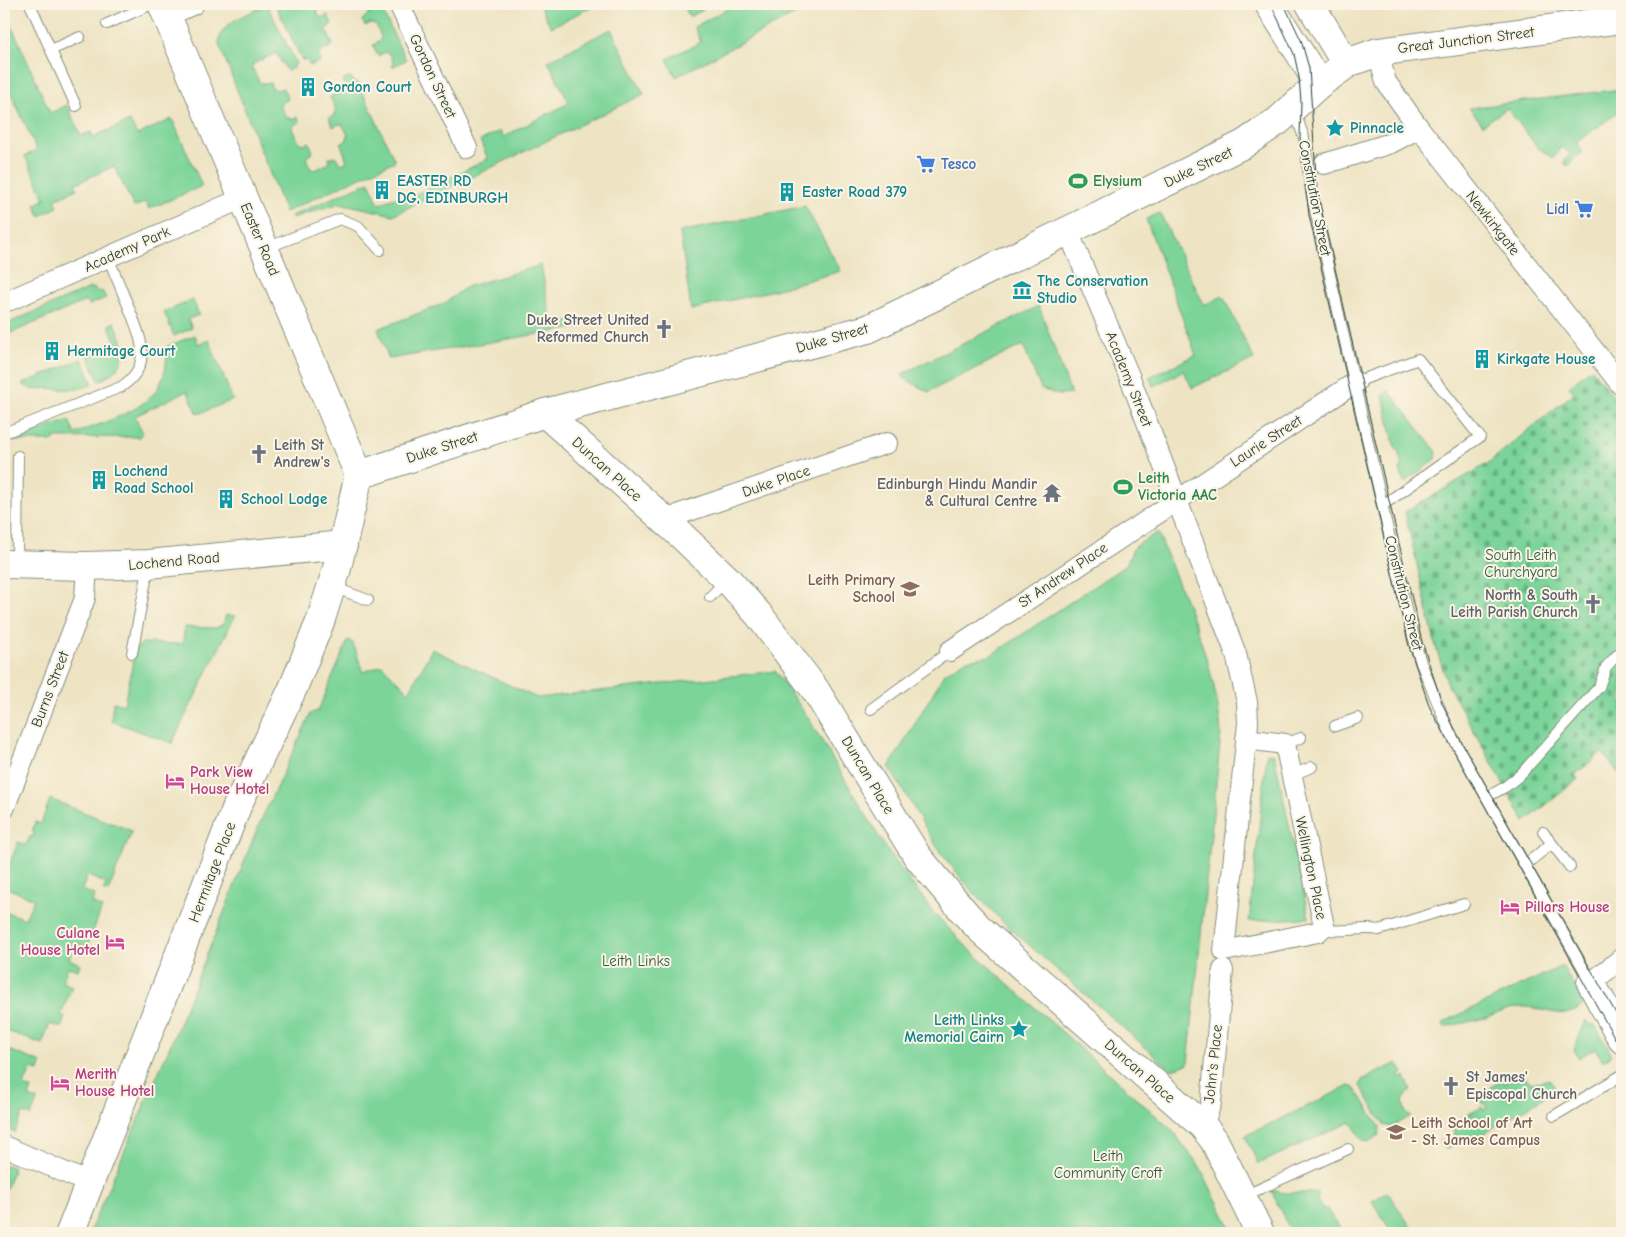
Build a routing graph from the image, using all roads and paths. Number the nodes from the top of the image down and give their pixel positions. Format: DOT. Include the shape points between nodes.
graph roads {
  1 [pos="30,4"];
  2 [pos="194,4"];
  3 [pos="399,4"];
  4 [pos="1269,4"];
  5 [pos="1310,4"];
  6 [pos="161,8"];
  7 [pos="1622,19"];
  8 [pos="107,24"];
  9 [pos="80,37"];
  10 [pos="50,50"];
  11 [pos="1378,52"];
  12 [pos="1346,64"];
  13 [pos="1319,84"];
  14 [pos="76,106"];
  15 [pos="1294,108"];
  16 [pos="1419,128"];
  17 [pos="468,148"];
  18 [pos="1324,164"];
  19 [pos="243,198"];
  20 [pos="1068,231"];
  21 [pos="265,248"];
  22 [pos="380,250"];
  23 [pos="108,257"];
  24 [pos="10,300"];
  25 [pos="1356,382"];
  26 [pos="1622,386"];
  27 [pos="545,413"];
  28 [pos="4,433"];
  29 [pos="887,443"];
  30 [pos="18,456"];
  31 [pos="359,475"];
  32 [pos="1176,500"];
  33 [pos="1383,505"];
  34 [pos="667,522"];
  35 [pos="343,545"];
  36 [pos="10,564"];
  37 [pos="149,564"];
  38 [pos="87,566"];
  39 [pos="332,587"];
  40 [pos="368,600"];
  41 [pos="1622,650"];
  42 [pos="950,651"];
  43 [pos="132,653"];
  44 [pos="871,709"];
  45 [pos="1358,718"];
  46 [pos="1335,726"];
  47 [pos="1246,739"];
  48 [pos="1312,767"];
  49 [pos="1292,775"];
  50 [pos="1487,797"];
  51 [pos="4,809"];
  52 [pos="1543,832"];
  53 [pos="1552,844"];
  54 [pos="1525,866"];
  55 [pos="1570,867"];
  56 [pos="1464,904"];
  57 [pos="1322,929"];
  58 [pos="1622,958"];
  59 [pos="1222,970"];
  60 [pos="1591,983"];
  61 [pos="1622,1038"];
  62 [pos="1622,1075"];
  63 [pos="1554,1116"];
  64 [pos="1203,1126"];
  65 [pos="4,1146"];
  66 [pos="1348,1149"];
  67 [pos="89,1183"];
  68 [pos="1242,1197"];
  69 [pos="70,1233"];
  70 [pos="1260,1233"];
  1 -- 10 [label="lane"];
  2 -- 6 [label="street"];
  3 -- 17 [label="street, Gordon Street"];
  4 -- 13 [label="street"];
  5 -- 12 [label="street"];
  6 -- 8 [label="lane"];
  6 -- 19 [label="street, Easter Road"];
  7 -- 11 [label="street, Great Junction Street"];
  9 -- 10 [label="lane"];
  10 -- 14 [label="lane"];
  11 -- 12 [label="street, Great Junction Street"];
  11 -- 16 [label="street, Newkirkgate" via="1386,82"];
  12 -- 13 [label="street, Great Junction Street"];
  13 -- 15 [label="street, Duke Street"];
  15 -- 20 [label="street, Duke Street" via="1244,144"];
  15 -- 25 [label="lane, Constitution Street" via="1301,124 1311,192"];
  16 -- 18 [label="street" via="1391,144"];
  16 -- 26 [label="street, Newkirkgate"];
  19 -- 21 [label="street, Easter Road"];
  19 -- 23 [label="street, Academy Park"];
  20 -- 27 [label="street, Duke Street" via="868,329"];
  20 -- 32 [label="street, Academy Street" via="1130,378"];
  21 -- 22 [label="lane" via="340,219 358,226"];
  21 -- 31 [label="street, Easter Road"];
  23 -- 24 [label="street, Academy Park"];
  23 -- 28 [label="lane" via="141,339 142,358 136,373 120,387"];
  25 -- 32 [label="street, Laurie Street"];
  25 -- 33 [label="lane, Constitution Street"];
  25 -- 33 [label="lane" via="1418,358 1480,437"];
  27 -- 31 [label="street, Duke Street"];
  27 -- 34 [label="street, Duncan Place"];
  29 -- 34 [label="street, Duke Place" via="680,514"];
  30 -- 36 [label="lane"];
  31 -- 35 [label="street, Hermitage Place"];
  32 -- 42 [label="street, St Andrew Place"];
  32 -- 47 [label="street, Wellington Place" via="1236,654 1247,702"];
  33 -- 50 [label="lane, Constitution Street" via="1421,663 1450,733"];
  34 -- 64 [label="street, Duncan Place" via="718,588 759,615 811,685 917,856 947,894 980,930"];
  35 -- 37 [label="street, Lochend Road"];
  35 -- 39 [label="street, Hermitage Place"];
  36 -- 38 [label="street, Lochend Road"];
  37 -- 38 [label="street, Lochend Road"];
  37 -- 43 [label="lane"];
  38 -- 51 [label="street, Burns Street" via="85,598"];
  39 -- 40 [label="lane"];
  39 -- 67 [label="street, Hermitage Place" via="293,688 241,797"];
  41 -- 50 [label="lane" via="1606,668 1599,687 1520,775"];
  42 -- 44 [label="lane"];
  45 -- 46 [label="lane"];
  47 -- 49 [label="street, Wellington Place" via="1293,741"];
  47 -- 57 [label="street, Wellington Place" via="1224,951"];
  48 -- 49 [label="lane"];
  49 -- 57 [label="street, Wellington Place" via="1324,926"];
  50 -- 54 [label="lane, Constitution Street"];
  52 -- 53 [label="lane"];
  53 -- 54 [label="lane"];
  53 -- 55 [label="lane"];
  54 -- 60 [label="lane, Constitution Street"];
  56 -- 57 [label="lane" via="1379,930 1368,928 1345,932"];
  58 -- 60 [label="street"];
  59 -- 64 [label="street, John's Place" via="1211,1103"];
  60 -- 61 [label="street, Constitution Street"];
  62 -- 63 [label="lane"];
  64 -- 68 [label="street" via="1214,1140"];
  65 -- 67 [label="street"];
  66 -- 68 [label="lane"];
  67 -- 69 [label="street, Hermitage Place"];
  68 -- 70 [label="street"];
}
